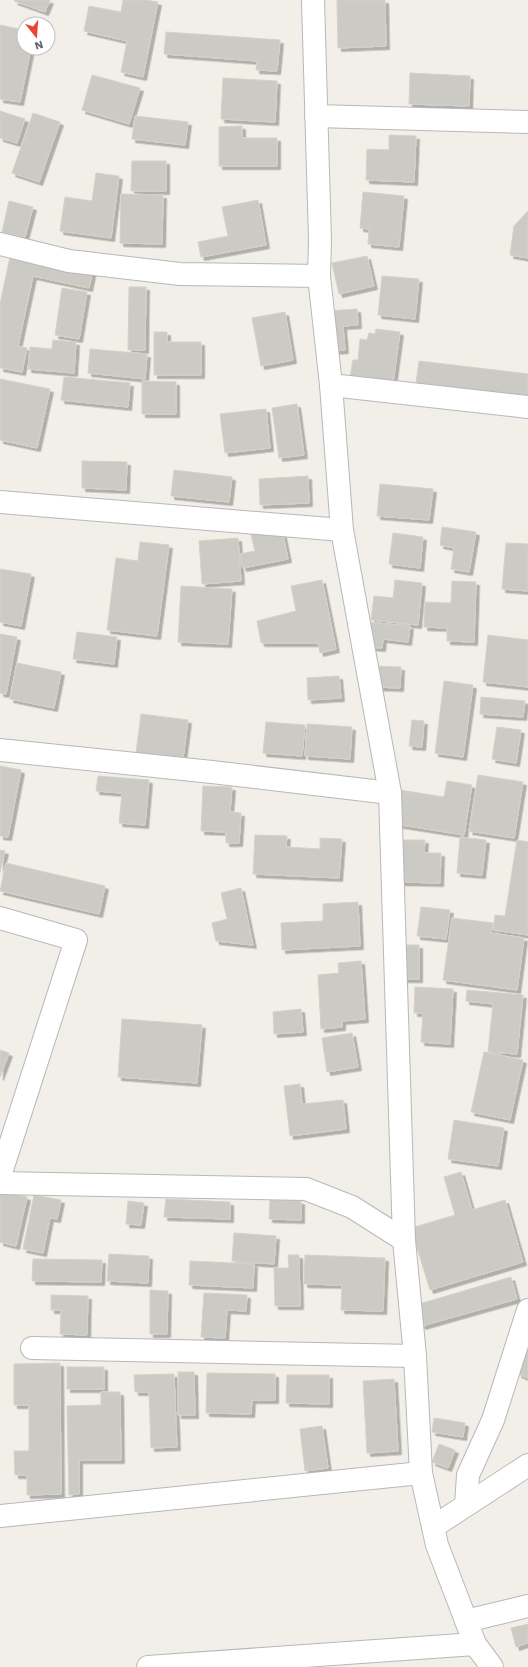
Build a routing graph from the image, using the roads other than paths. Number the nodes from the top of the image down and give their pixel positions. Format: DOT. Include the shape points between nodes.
graph roads {
  1 [pos="312,0"];
  2 [pos="316,116"];
  3 [pos="528,122"];
  4 [pos="0,244"];
  5 [pos="319,276"];
  6 [pos="331,385"];
  7 [pos="528,407"];
  8 [pos="0,502"];
  9 [pos="342,530"];
  10 [pos="0,750"];
  11 [pos="390,793"];
  12 [pos="0,918"];
  13 [pos="0,1176"];
  14 [pos="0,1183"];
  15 [pos="404,1240"];
  16 [pos="528,1310"];
  17 [pos="32,1348"];
  18 [pos="415,1356"];
  19 [pos="528,1465"];
  20 [pos="421,1473"];
  21 [pos="466,1505"];
  22 [pos="0,1516"];
  23 [pos="433,1527"];
  24 [pos="528,1606"];
  25 [pos="466,1621"];
  26 [pos="475,1644"];
  27 [pos="148,1667"];
  28 [pos="492,1667"];
  1 -- 2 [label="street"];
  2 -- 3 [label="street"];
  2 -- 5 [label="street"];
  4 -- 5 [label="street" via="70,261 180,274"];
  5 -- 6 [label="street"];
  6 -- 7 [label="street"];
  6 -- 9 [label="street"];
  8 -- 9 [label="street"];
  9 -- 11 [label="street"];
  10 -- 11 [label="street"];
  11 -- 15 [label="street"];
  12 -- 13 [label="street" via="76,940"];
  14 -- 15 [label="street" via="306,1189 352,1207"];
  15 -- 18 [label="street"];
  16 -- 21 [label="street" via="493,1420 468,1475"];
  17 -- 18 [label="street"];
  18 -- 20 [label="street"];
  19 -- 21 [label="street"];
  20 -- 22 [label="street"];
  20 -- 23 [label="street"];
  21 -- 23 [label="street"];
  23 -- 25 [label="street"];
  24 -- 25 [label="street"];
  25 -- 26 [label="street"];
  26 -- 27 [label="street"];
  26 -- 28 [label="street"];
}
